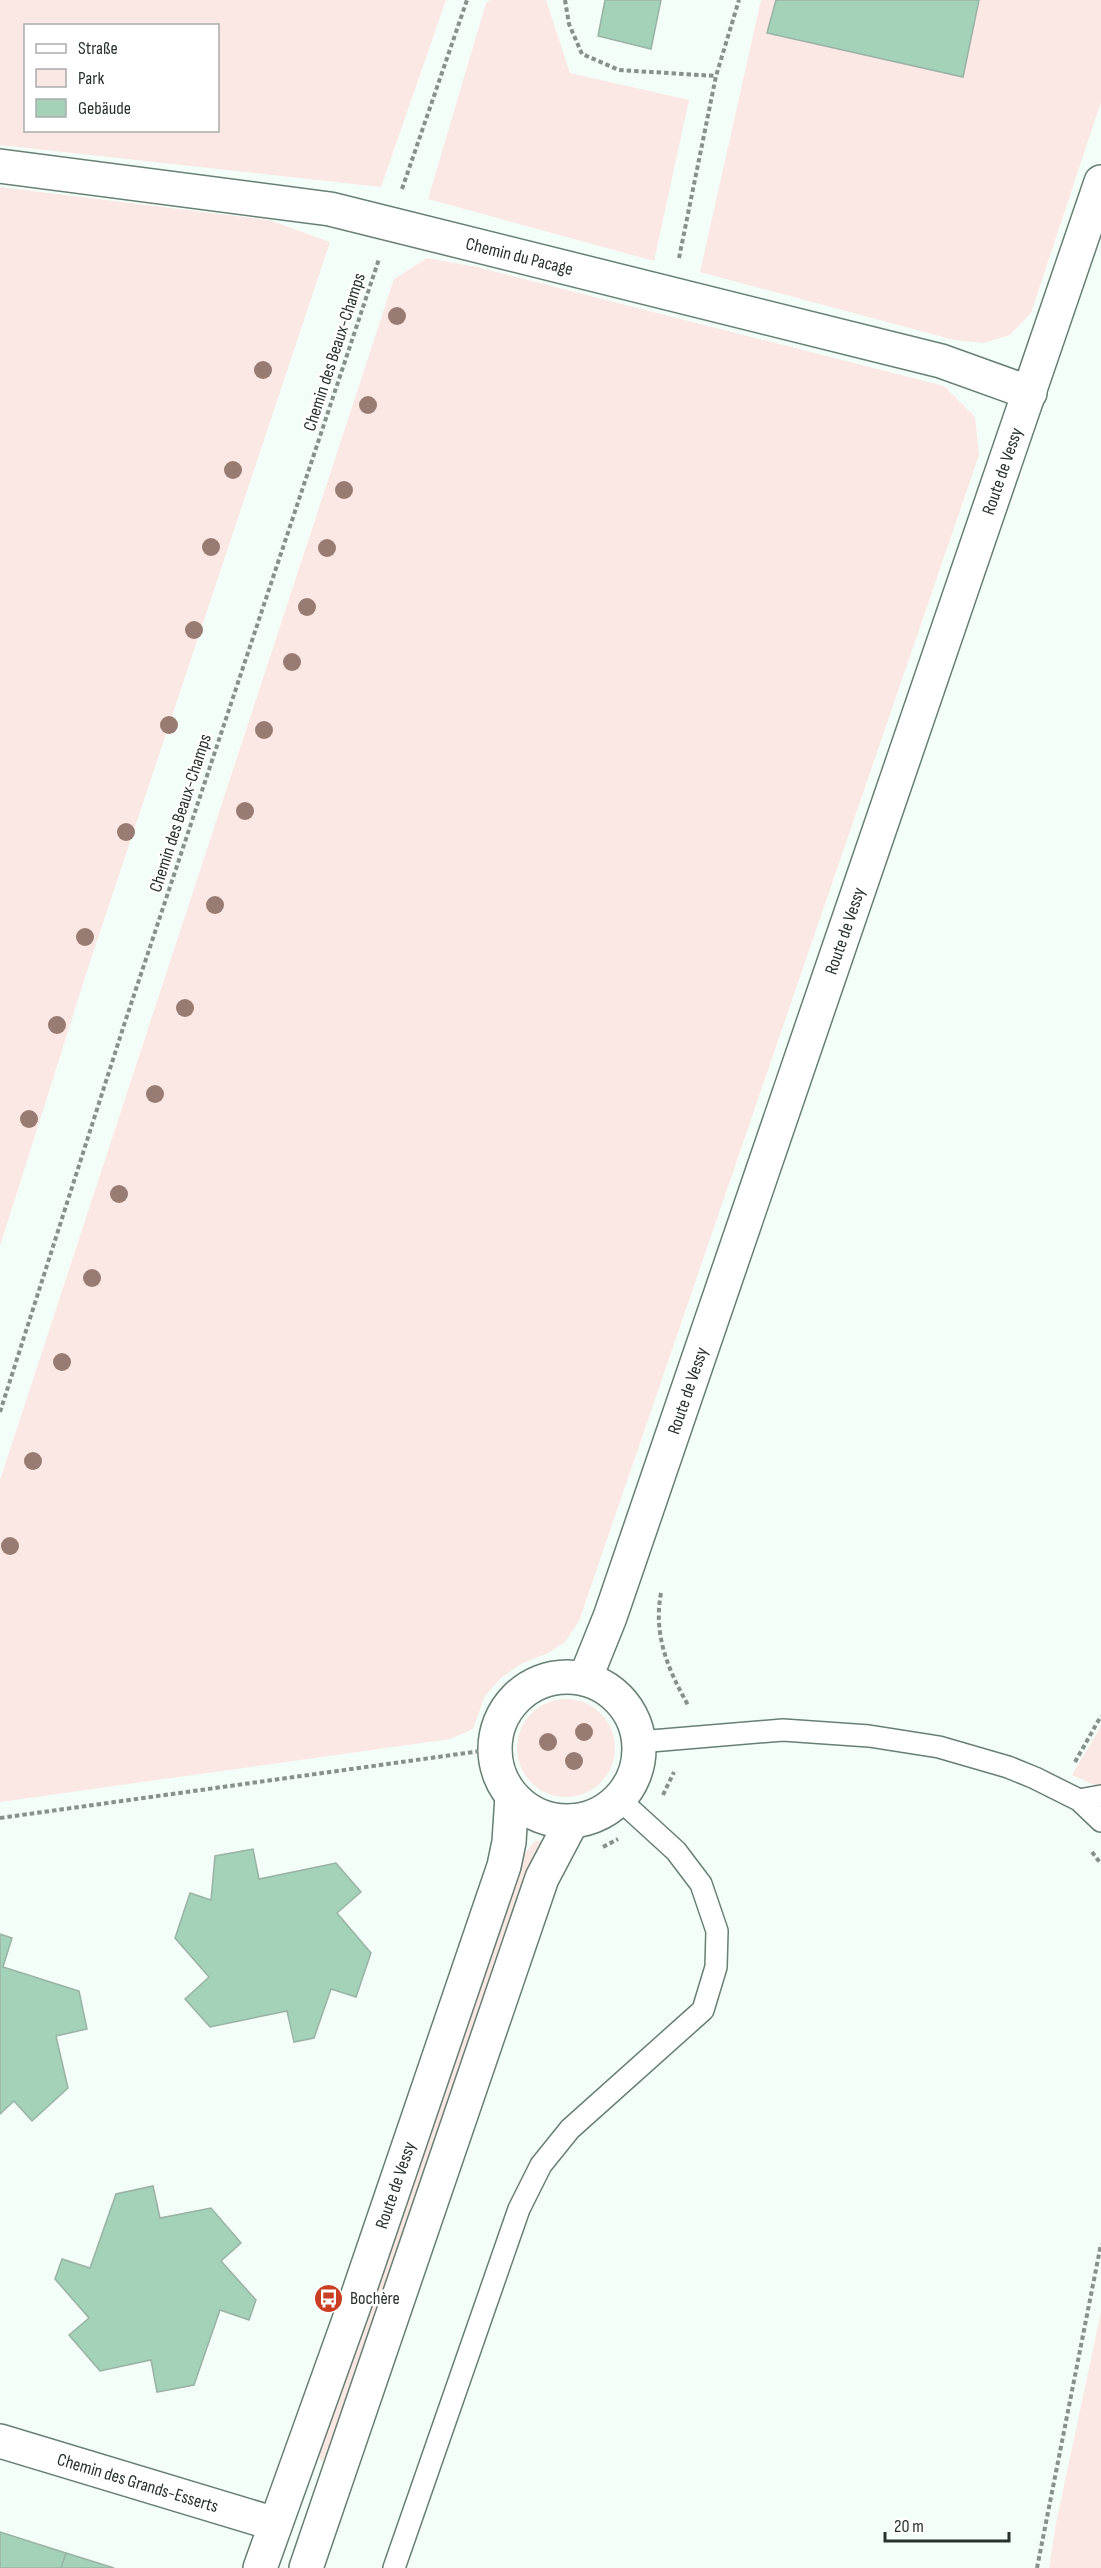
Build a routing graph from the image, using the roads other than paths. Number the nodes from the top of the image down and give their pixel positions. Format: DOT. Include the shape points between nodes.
graph roads {
  1 [pos="0,166"];
  2 [pos="1101,182"];
  3 [pos="1030,393"];
  4 [pos="585,1679"];
  5 [pos="639,1742"];
  6 [pos="512,1796"];
  7 [pos="1101,1796"];
  8 [pos="619,1799"];
  9 [pos="1080,1800"];
  10 [pos="572,1821"];
  11 [pos="1101,1821"];
  12 [pos="0,2441"];
  13 [pos="274,2524"];
  14 [pos="311,2553"];
  15 [pos="260,2568"];
  16 [pos="394,2568"];
  1 -- 3 [label="street, Chemin du Pacage" via="330,209 942,361"];
  2 -- 3 [label="street, Route de Vessy"];
  3 -- 4 [label="street, Route de Vessy" via="610,1617"];
  4 -- 5 [label="street" via="602,1685 628,1709"];
  4 -- 6 [label="street" via="566,1677 531,1686 504,1713 495,1749 503,1782"];
  5 -- 8 [label="street" via="638,1763 631,1783"];
  5 -- 9 [label="lane" via="783,1730 869,1736 939,1747 1008,1767"];
  6 -- 10 [label="street" via="530,1811 550,1819"];
  6 -- 13 [label="street, Route de Vessy" via="504,1866 354,2306"];
  7 -- 9 [label="lane"];
  8 -- 10 [label="street" via="598,1814"];
  8 -- 16 [label="lane" via="676,1851 701,1884 717,1931 716,1967 703,2010 570,2129 541,2165 519,2209"];
  9 -- 11 [label="lane"];
  10 -- 14 [label="street" via="542,1878"];
  12 -- 13 [label="street, Chemin des Grands-Esserts"];
  13 -- 14 [label="street, Chemin des Grands-Esserts"];
  13 -- 15 [label="street, Route de Vessy"];
}
